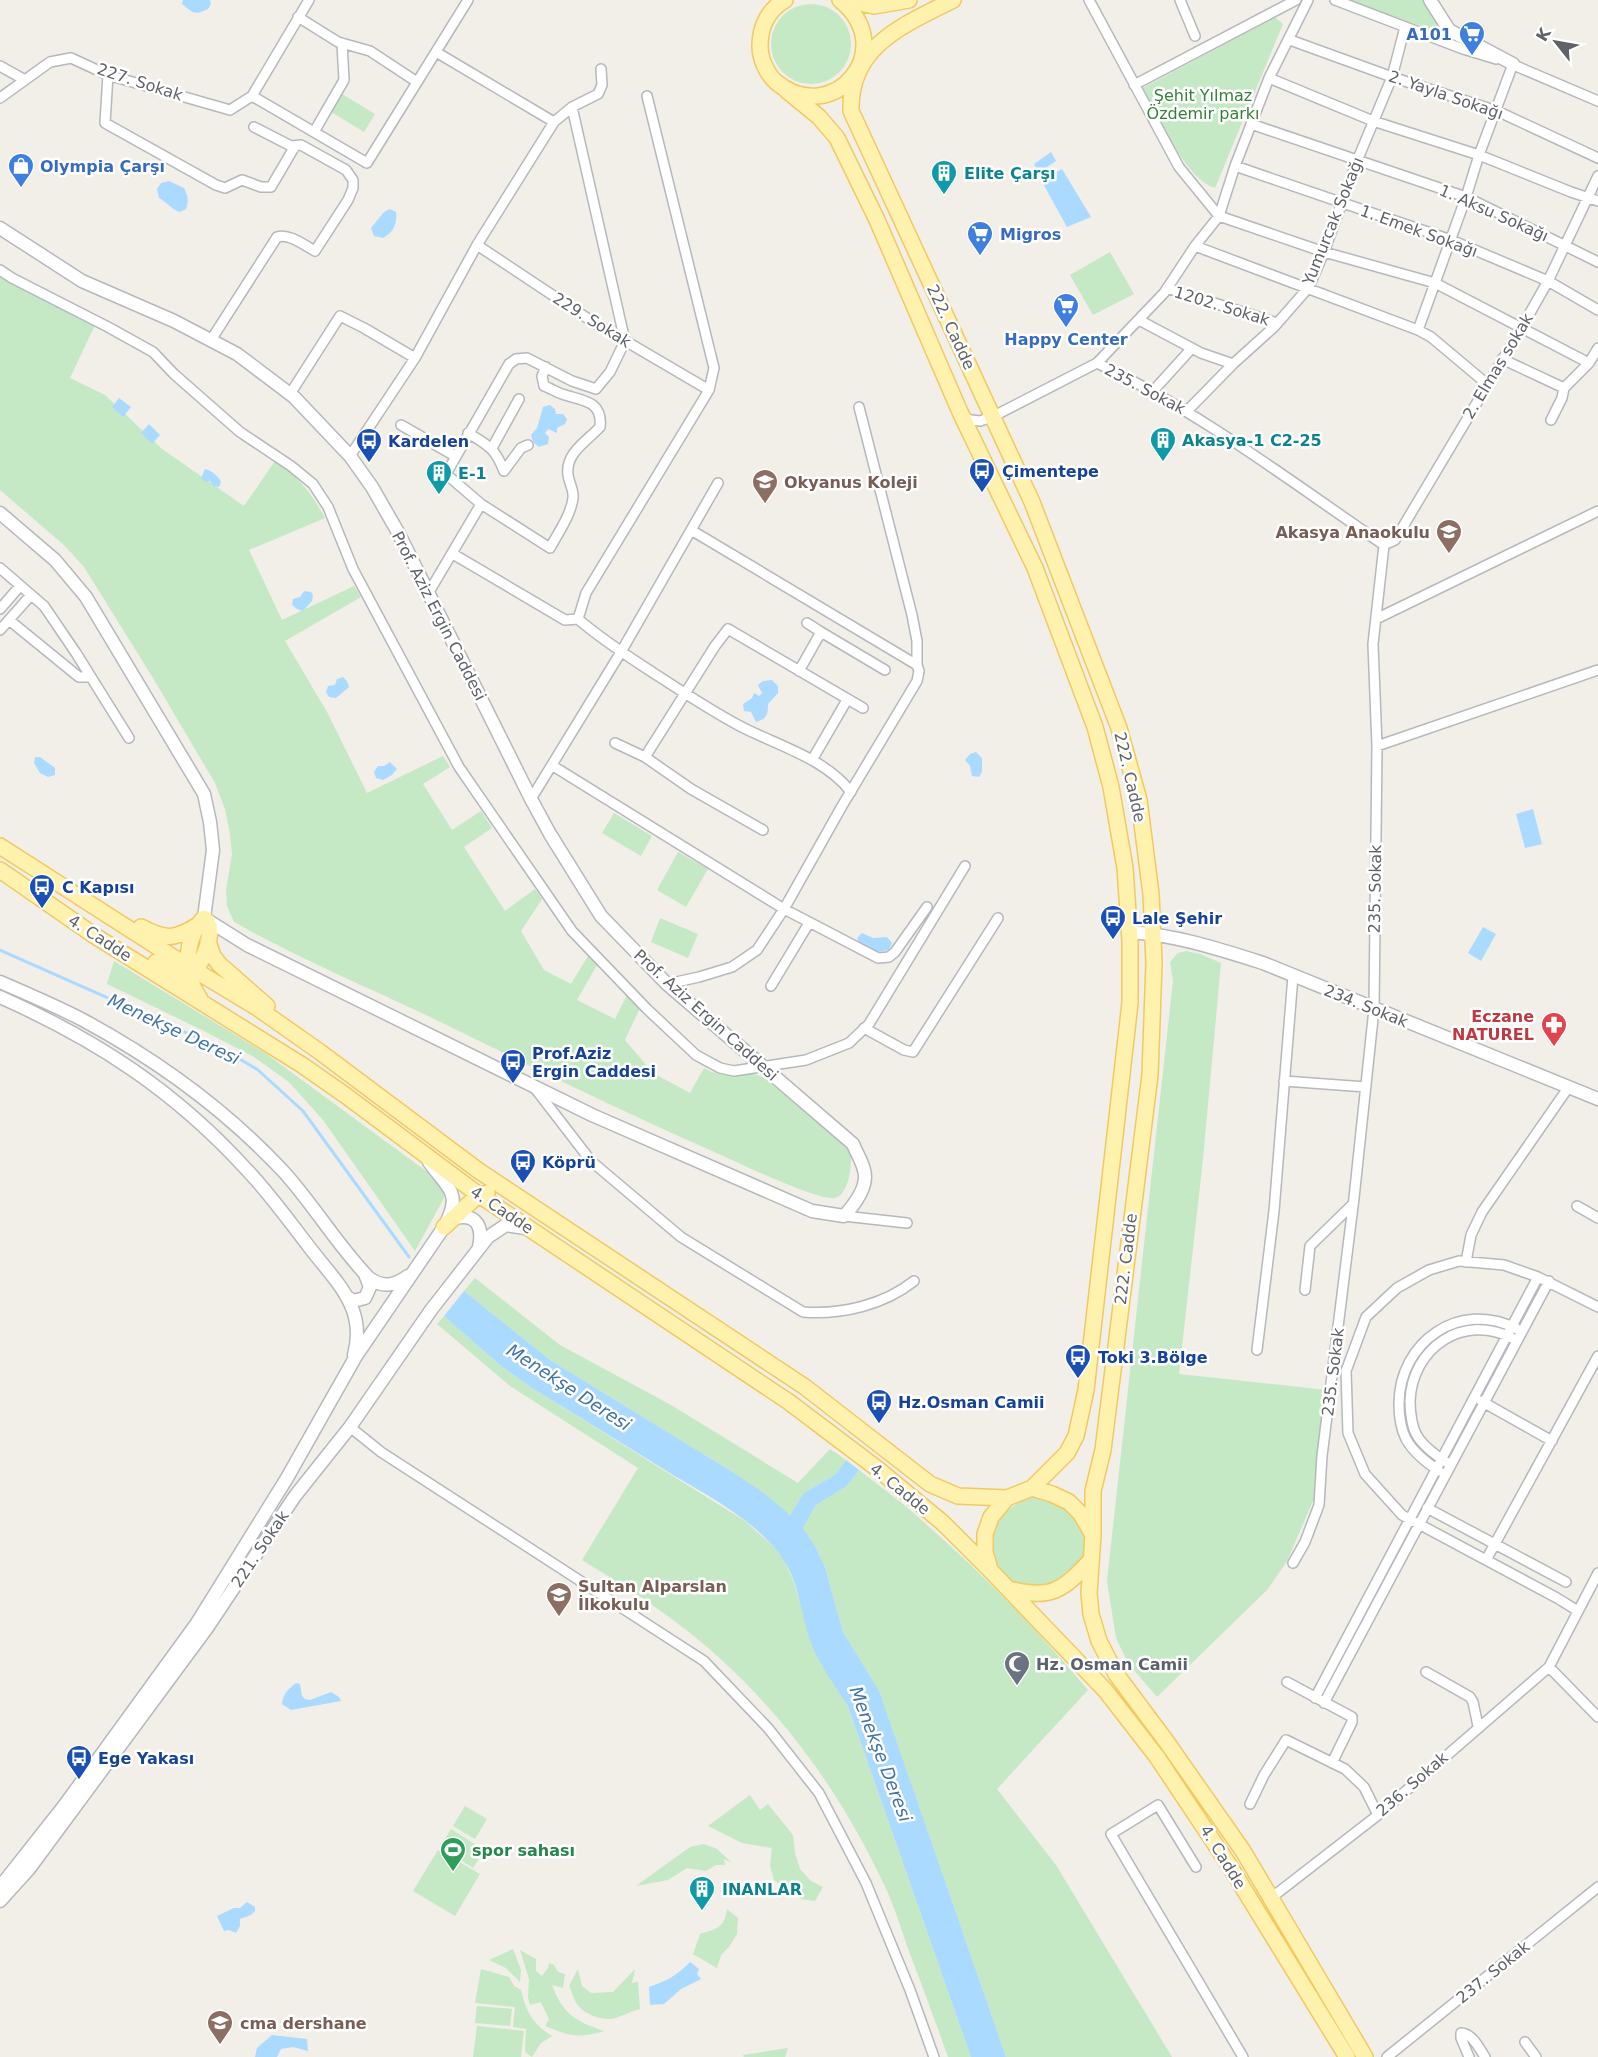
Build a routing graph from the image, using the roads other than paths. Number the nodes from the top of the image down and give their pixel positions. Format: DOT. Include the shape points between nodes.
graph roads {
  1 [pos="309,0"];
  2 [pos="468,0"];
  3 [pos="771,0"];
  4 [pos="785,0"];
  5 [pos="840,0"];
  6 [pos="845,0"];
  7 [pos="909,0"];
  8 [pos="953,0"];
  9 [pos="1089,0"];
  10 [pos="1180,0"];
  11 [pos="1296,0"];
  12 [pos="1308,0"];
  13 [pos="1335,0"];
  14 [pos="1430,0"];
  15 [pos="298,17"];
  16 [pos="767,17"];
  17 [pos="1405,27"];
  18 [pos="1196,36"];
  19 [pos="1290,40"];
  20 [pos="342,43"];
  21 [pos="436,52"];
  22 [pos="1513,64"];
  23 [pos="0,66"];
  24 [pos="601,69"];
  25 [pos="857,72"];
  26 [pos="108,75"];
  27 [pos="1392,77"];
  28 [pos="1269,78"];
  29 [pos="25,80"];
  30 [pos="417,82"];
  31 [pos="1134,85"];
  32 [pos="786,90"];
  33 [pos="252,96"];
  34 [pos="647,96"];
  35 [pos="0,98"];
  36 [pos="1598,101"];
  37 [pos="572,107"];
  38 [pos="1497,111"];
  39 [pos="1373,121"];
  40 [pos="554,122"];
  41 [pos="1251,124"];
  42 [pos="254,127"];
  43 [pos="314,132"];
  44 [pos="295,146"];
  45 [pos="1479,155"];
  46 [pos="1598,158"];
  47 [pos="1357,161"];
  48 [pos="1235,166"];
  49 [pos="1598,176"];
  50 [pos="1587,196"];
  51 [pos="1466,197"];
  52 [pos="1598,201"];
  53 [pos="1342,203"];
  54 [pos="1219,216"];
  55 [pos="0,228"];
  56 [pos="1451,240"];
  57 [pos="1564,244"];
  58 [pos="477,245"];
  59 [pos="1195,246"];
  60 [pos="1324,252"];
  61 [pos="1598,262"];
  62 [pos="0,270"];
  63 [pos="1548,280"];
  64 [pos="1435,283"];
  65 [pos="1309,287"];
  66 [pos="1167,288"];
  67 [pos="1598,309"];
  68 [pos="1139,320"];
  69 [pos="1277,323"];
  70 [pos="1522,327"];
  71 [pos="1418,330"];
  72 [pos="211,340"];
  73 [pos="625,341"];
  74 [pos="1192,348"];
  75 [pos="1598,348"];
  76 [pos="415,358"];
  77 [pos="1502,358"];
  78 [pos="1097,363"];
  79 [pos="1589,363"];
  80 [pos="1233,364"];
  81 [pos="546,367"];
  82 [pos="1487,384"];
  83 [pos="1564,388"];
  84 [pos="709,390"];
  85 [pos="1153,391"];
  86 [pos="290,394"];
  87 [pos="519,399"];
  88 [pos="859,406"];
  89 [pos="1187,411"];
  90 [pos="992,417"];
  91 [pos="963,419"];
  92 [pos="1551,420"];
  93 [pos="401,425"];
  94 [pos="468,433"];
  95 [pos="528,445"];
  96 [pos="492,448"];
  97 [pos="350,456"];
  98 [pos="455,456"];
  99 [pos="718,483"];
  100 [pos="481,504"];
  101 [pos="1598,512"];
  102 [pos="0,513"];
  103 [pos="691,530"];
  104 [pos="1384,545"];
  105 [pos="453,554"];
  106 [pos="0,568"];
  107 [pos="20,586"];
  108 [pos="429,592"];
  109 [pos="31,595"];
  110 [pos="0,609"];
  111 [pos="578,619"];
  112 [pos="1376,619"];
  113 [pos="9,620"];
  114 [pos="807,623"];
  115 [pos="0,630"];
  116 [pos="821,632"];
  117 [pos="621,652"];
  118 [pos="917,665"];
  119 [pos="799,670"];
  120 [pos="885,670"];
  121 [pos="1598,670"];
  122 [pos="91,677"];
  123 [pos="685,693"];
  124 [pos="847,700"];
  125 [pos="863,708"];
  126 [pos="129,738"];
  127 [pos="615,743"];
  128 [pos="1377,746"];
  129 [pos="645,757"];
  130 [pos="812,760"];
  131 [pos="553,766"];
  132 [pos="851,792"];
  133 [pos="531,799"];
  134 [pos="763,830"];
  135 [pos="0,846"];
  136 [pos="965,866"];
  137 [pos="0,870"];
  138 [pos="927,907"];
  139 [pos="95,908"];
  140 [pos="784,909"];
  141 [pos="999,918"];
  142 [pos="201,921"];
  143 [pos="809,922"];
  144 [pos="76,924"];
  145 [pos="1130,932"];
  146 [pos="1153,934"];
  147 [pos="208,941"];
  148 [pos="190,970"];
  149 [pos="1293,976"];
  150 [pos="0,982"];
  151 [pos="667,984"];
  152 [pos="771,986"];
  153 [pos="0,997"];
  154 [pos="204,1004"];
  155 [pos="1374,1009"];
  156 [pos="864,1028"];
  157 [pos="309,1044"];
  158 [pos="764,1066"];
  159 [pos="1284,1080"];
  160 [pos="534,1087"];
  161 [pos="1366,1087"];
  162 [pos="1568,1088"];
  163 [pos="1598,1099"];
  164 [pos="424,1155"];
  165 [pos="479,1195"];
  166 [pos="1353,1204"];
  167 [pos="1577,1206"];
  168 [pos="844,1216"];
  169 [pos="1598,1218"];
  170 [pos="556,1222"];
  171 [pos="450,1223"];
  172 [pos="907,1223"];
  173 [pos="535,1233"];
  174 [pos="479,1249"];
  175 [pos="1466,1262"];
  176 [pos="416,1269"];
  177 [pos="365,1274"];
  178 [pos="1538,1277"];
  179 [pos="914,1281"];
  180 [pos="1549,1281"];
  181 [pos="1305,1290"];
  182 [pos="345,1295"];
  183 [pos="1598,1306"];
  184 [pos="1513,1327"];
  185 [pos="1508,1336"];
  186 [pos="1520,1336"];
  187 [pos="1257,1350"];
  188 [pos="1598,1356"];
  189 [pos="351,1365"];
  190 [pos="1474,1397"];
  191 [pos="1484,1403"];
  192 [pos="350,1427"];
  193 [pos="1552,1441"];
  194 [pos="1441,1459"];
  195 [pos="1436,1468"];
  196 [pos="1448,1470"];
  197 [pos="1032,1488"];
  198 [pos="1007,1498"];
  199 [pos="1427,1508"];
  200 [pos="1409,1518"];
  201 [pos="1419,1524"];
  202 [pos="1093,1534"];
  203 [pos="1495,1545"];
  204 [pos="1091,1560"];
  205 [pos="1486,1560"];
  206 [pos="1293,1563"];
  207 [pos="990,1570"];
  208 [pos="1598,1573"];
  209 [pos="1566,1582"];
  210 [pos="1009,1589"];
  211 [pos="1578,1611"];
  212 [pos="1549,1667"];
  213 [pos="1426,1672"];
  214 [pos="1287,1682"];
  215 [pos="1315,1698"];
  216 [pos="1324,1703"];
  217 [pos="1598,1717"];
  218 [pos="1478,1726"];
  219 [pos="1332,1763"];
  220 [pos="1250,1804"];
  221 [pos="1378,1815"];
  222 [pos="1196,1867"];
  223 [pos="0,1887"];
  224 [pos="1598,1887"];
  225 [pos="1271,1898"];
  226 [pos="0,1901"];
  227 [pos="1525,2042"];
  228 [pos="934,2057"];
  229 [pos="1243,2057"];
  230 [pos="1347,2057"];
  231 [pos="1365,2057"];
  232 [pos="1387,2057"];
  233 [pos="1469,2057"];
  234 [pos="1485,2057"];
  235 [pos="1536,2057"];
  1 -- 15 [label="street"];
  2 -- 21 [label="street"];
  3 -- 16 [label="main road"];
  4 -- 16 [label="main road"];
  5 -- 25 [label="main road, 222. Cadde" via="861,23 865,40"];
  6 -- 7 [label="main road" via="874,6"];
  8 -- 25 [label="main road" via="891,33"];
  9 -- 31 [label="street"];
  10 -- 18 [label="street"];
  11 -- 31 [label="street"];
  12 -- 19 [label="street"];
  13 -- 17 [label="street"];
  14 -- 22 [label="street" via="1449,30"];
  15 -- 20 [label="street"];
  15 -- 33 [label="street"];
  16 -- 32 [label="main road, 222. Cadde" via="761,32 764,65"];
  17 -- 22 [label="street"];
  17 -- 27 [label="street, Yumurcak Sokağı"];
  19 -- 27 [label="street, 2. Yayla Sokağı"];
  19 -- 28 [label="street"];
  20 -- 30 [label="street" via="370,51"];
  20 -- 43 [label="street" via="344,80"];
  21 -- 30 [label="street"];
  21 -- 40 [label="street"];
  22 -- 36 [label="street"];
  22 -- 38 [label="street"];
  23 -- 29 [label="street"];
  24 -- 37 [label="street" via="598,94"];
  25 -- 32 [label="main road" via="832,93 817,97"];
  25 -- 90 [label="main road, 222. Cadde" via="850,94 858,129"];
  26 -- 29 [label="street, 227. Sokak" via="71,58 50,62"];
  26 -- 33 [label="street, 227. Sokak" via="230,110"];
  26 -- 44 [label="street" via="105,123 216,185 225,188 242,180 271,187"];
  27 -- 38 [label="street, 2. Yayla Sokağı"];
  27 -- 39 [label="street, Yumurcak Sokağı"];
  28 -- 39 [label="street"];
  28 -- 41 [label="street"];
  29 -- 35 [label="street, 227. Sokak"];
  30 -- 43 [label="street" via="367,163"];
  31 -- 54 [label="street" via="1179,167"];
  32 -- 91 [label="main road, 222. Cadde" via="837,138"];
  33 -- 43 [label="street"];
  34 -- 84 [label="street" via="714,368"];
  37 -- 40 [label="street"];
  37 -- 73 [label="street"];
  38 -- 45 [label="street"];
  38 -- 46 [label="street, 2. Yayla Sokağı"];
  39 -- 45 [label="street"];
  39 -- 47 [label="street, Yumurcak Sokağı"];
  40 -- 58 [label="street"];
  41 -- 47 [label="street, 1. Aksu Sokağı"];
  41 -- 48 [label="street"];
  42 -- 44 [label="street"];
  44 -- 72 [label="street" via="301,145 346,171 353,180 350,194 315,251 288,236 277,237"];
  45 -- 50 [label="street"];
  45 -- 51 [label="street"];
  47 -- 51 [label="street, 1. Aksu Sokağı"];
  47 -- 53 [label="street, Yumurcak Sokağı"];
  48 -- 53 [label="street, 1. Emek Sokağı"];
  48 -- 54 [label="street"];
  49 -- 50 [label="street, 2. Elmas sokak"];
  50 -- 52 [label="street"];
  50 -- 57 [label="street, 2. Elmas sokak"];
  51 -- 56 [label="street"];
  51 -- 57 [label="street, 1. Aksu Sokağı"];
  53 -- 56 [label="street, 1. Emek Sokağı"];
  53 -- 60 [label="street, Yumurcak Sokağı"];
  54 -- 59 [label="street"];
  54 -- 60 [label="street"];
  55 -- 72 [label="street, Prof. Aziz Ergin Caddesi" via="82,280"];
  56 -- 63 [label="street, 1. Emek Sokağı"];
  56 -- 64 [label="street"];
  57 -- 61 [label="street, 1. Aksu Sokağı"];
  57 -- 63 [label="street, 2. Elmas sokak"];
  58 -- 73 [label="street, 229. Sokak"];
  58 -- 76 [label="street"];
  59 -- 65 [label="street"];
  59 -- 66 [label="street"];
  60 -- 64 [label="street"];
  60 -- 65 [label="street, Yumurcak Sokağı"];
  62 -- 158 [label="street" via="153,352 240,432 313,484 328,507 353,569 459,767 572,931 696,1055 734,1071"];
  63 -- 67 [label="street, 1. Emek Sokağı"];
  63 -- 70 [label="street, 2. Elmas sokak"];
  64 -- 70 [label="street"];
  64 -- 71 [label="street"];
  65 -- 69 [label="street, Yumurcak Sokağı"];
  65 -- 71 [label="street"];
  66 -- 68 [label="street"];
  66 -- 69 [label="street, 1202. Sokak"];
  68 -- 74 [label="street"];
  68 -- 78 [label="street"];
  69 -- 80 [label="street, Yumurcak Sokağı"];
  70 -- 77 [label="street, 2. Elmas sokak"];
  70 -- 79 [label="street"];
  71 -- 82 [label="street"];
  72 -- 86 [label="street, Prof. Aziz Ergin Caddesi" via="237,354"];
  73 -- 81 [label="street" via="610,372 596,389"];
  73 -- 84 [label="street, 229. Sokak"];
  74 -- 80 [label="street"];
  74 -- 85 [label="street"];
  75 -- 79 [label="street"];
  76 -- 86 [label="street" via="340,316"];
  76 -- 97 [label="street"];
  77 -- 82 [label="street, 2. Elmas sokak"];
  77 -- 83 [label="street"];
  78 -- 85 [label="street, 235. Sokak"];
  78 -- 90 [label="street"];
  79 -- 83 [label="street"];
  80 -- 89 [label="street, Yumurcak Sokağı"];
  81 -- 94 [label="street" via="527,358 509,364"];
  81 -- 100 [label="street" via="542,375 544,386 589,402 601,416 600,427 570,460 570,508 550,548"];
  82 -- 104 [label="street, 2. Elmas sokak" via="1395,540"];
  83 -- 92 [label="street"];
  84 -- 111 [label="street" via="586,593"];
  85 -- 89 [label="street, 235. Sokak"];
  86 -- 97 [label="street, Prof. Aziz Ergin Caddesi"];
  87 -- 96 [label="street"];
  88 -- 118 [label="street" via="912,615"];
  89 -- 104 [label="street, 235. Sokak"];
  90 -- 91 [label="street" via="980,421"];
  90 -- 146 [label="main road, 222. Cadde" via="1032,502 1119,728 1139,800"];
  91 -- 145 [label="main road, 222. Cadde" via="1035,568 1095,728 1111,786 1125,868"];
  93 -- 98 [label="street"];
  94 -- 96 [label="street"];
  94 -- 98 [label="street"];
  95 -- 96 [label="street" via="521,448 504,471"];
  97 -- 108 [label="street, Prof. Aziz Ergin Caddesi" via="372,487"];
  98 -- 100 [label="street" via="446,474"];
  99 -- 103 [label="street"];
  100 -- 105 [label="street"];
  101 -- 112 [label="street"];
  102 -- 142 [label="street" via="55,560 86,597 204,794 213,850"];
  103 -- 117 [label="street"];
  103 -- 118 [label="street"];
  104 -- 112 [label="street, 235. Sokak"];
  105 -- 108 [label="street"];
  105 -- 111 [label="street" via="566,620"];
  106 -- 107 [label="street"];
  107 -- 109 [label="street"];
  107 -- 110 [label="street"];
  108 -- 133 [label="street, Prof. Aziz Ergin Caddesi"];
  109 -- 113 [label="street"];
  109 -- 122 [label="street" via="44,606"];
  111 -- 117 [label="street"];
  112 -- 128 [label="street, 235. Sokak" via="1373,644"];
  113 -- 115 [label="street"];
  113 -- 122 [label="street" via="79,677"];
  114 -- 116 [label="street"];
  116 -- 119 [label="street"];
  116 -- 120 [label="street"];
  117 -- 123 [label="street"];
  117 -- 131 [label="street"];
  118 -- 132 [label="street" via="917,681"];
  119 -- 123 [label="street" via="728,629"];
  119 -- 124 [label="street"];
  121 -- 128 [label="street"];
  122 -- 126 [label="street"];
  123 -- 129 [label="street"];
  123 -- 130 [label="street" via="738,725"];
  124 -- 125 [label="street"];
  124 -- 130 [label="street"];
  127 -- 129 [label="street"];
  128 -- 155 [label="street, 235. Sokak"];
  129 -- 134 [label="street" via="691,789"];
  130 -- 132 [label="street" via="843,781"];
  131 -- 133 [label="street"];
  131 -- 140 [label="street"];
  132 -- 140 [label="street"];
  133 -- 151 [label="street, Prof. Aziz Ergin Caddesi" via="600,916"];
  135 -- 139 [label="main road, 4. Cadde"];
  136 -- 156 [label="street"];
  137 -- 144 [label="main road, 4. Cadde"];
  138 -- 143 [label="street" via="895,952 883,959"];
  139 -- 142 [label="main road" via="164,937 182,935"];
  139 -- 148 [label="main road, 4. Cadde"];
  140 -- 143 [label="street"];
  140 -- 151 [label="street" via="757,950 732,967"];
  141 -- 156 [label="street" via="913,1052"];
  142 -- 147 [label="main road" via="209,927"];
  142 -- 148 [label="main road"];
  142 -- 160 [label="street"];
  143 -- 152 [label="street"];
  144 -- 148 [label="main road" via="105,932 172,972 184,976"];
  144 -- 154 [label="main road, 4. Cadde"];
  145 -- 146 [label="street, 234. Sokak"];
  145 -- 197 [label="main road, 222. Cadde" via="1130,1003 1086,1390 1076,1436 1067,1453"];
  146 -- 149 [label="street, 234. Sokak" via="1212,946"];
  146 -- 202 [label="main road, 222. Cadde" via="1150,1075 1104,1450 1093,1491"];
  147 -- 148 [label="main road" via="201,962"];
  147 -- 157 [label="main road" via="219,964"];
  148 -- 154 [label="main road" via="192,988"];
  148 -- 157 [label="main road, 4. Cadde" via="256,1007"];
  149 -- 155 [label="street, 234. Sokak"];
  149 -- 159 [label="street"];
  150 -- 177 [label="street" via="81,1019 194,1091 240,1128 284,1173"];
  151 -- 158 [label="street, Prof. Aziz Ergin Caddesi"];
  153 -- 182 [label="street" via="108,1052 188,1112 249,1171"];
  154 -- 164 [label="main road, 4. Cadde" via="345,1095"];
  155 -- 161 [label="street, 235. Sokak"];
  155 -- 162 [label="street, 234. Sokak"];
  156 -- 158 [label="street" via="849,1043 806,1060"];
  157 -- 170 [label="main road, 4. Cadde" via="479,1171"];
  158 -- 168 [label="street, Prof. Aziz Ergin Caddesi" via="853,1143 865,1172 861,1192"];
  159 -- 161 [label="street"];
  159 -- 187 [label="street" via="1274,1211"];
  160 -- 168 [label="street" via="812,1210"];
  160 -- 179 [label="street" via="591,1161 681,1236 803,1312 840,1312 898,1294"];
  161 -- 166 [label="street, 235. Sokak"];
  162 -- 163 [label="street, 234. Sokak"];
  162 -- 175 [label="street" via="1482,1212 1471,1236"];
  164 -- 165 [label="main road, 4. Cadde"];
  164 -- 171 [label="street" via="449,1186 453,1198"];
  165 -- 170 [label="main road" via="496,1194"];
  165 -- 171 [label="main road"];
  165 -- 173 [label="main road, 4. Cadde"];
  166 -- 181 [label="street" via="1310,1246"];
  166 -- 206 [label="street, 235. Sokak" via="1319,1505"];
  167 -- 169 [label="street"];
  168 -- 172 [label="street"];
  170 -- 198 [label="main road, 4. Cadde" via="805,1388 930,1484 958,1496"];
  171 -- 174 [label="street" via="466,1217 478,1224 482,1234"];
  171 -- 176 [label="street"];
  173 -- 174 [label="street, 221. Sokak" via="506,1225"];
  173 -- 207 [label="main road, 4. Cadde" via="789,1402 943,1523"];
  174 -- 192 [label="street, 221. Sokak" via="411,1337"];
  175 -- 178 [label="street" via="1504,1265"];
  175 -- 200 [label="street" via="1429,1270 1396,1288 1366,1317 1346,1371 1348,1434 1365,1474"];
  176 -- 177 [label="street" via="389,1285 376,1283"];
  176 -- 189 [label="street"];
  177 -- 182 [label="street" via="370,1287 365,1298 353,1301"];
  178 -- 180 [label="street"];
  178 -- 184 [label="street"];
  180 -- 183 [label="street"];
  180 -- 186 [label="street"];
  182 -- 189 [label="street" via="354,1308 359,1330"];
  184 -- 185 [label="street"];
  184 -- 186 [label="street"];
  184 -- 195 [label="street" via="1472,1319 1447,1325 1424,1341 1407,1362 1399,1387 1399,1415 1406,1440"];
  185 -- 186 [label="street"];
  185 -- 190 [label="street"];
  185 -- 194 [label="street" via="1475,1329 1452,1335 1432,1348 1418,1366 1410,1411 1417,1437"];
  186 -- 191 [label="street"];
  188 -- 193 [label="street"];
  189 -- 223 [label="street" via="197,1623"];
  190 -- 191 [label="street"];
  190 -- 194 [label="street"];
  191 -- 193 [label="street"];
  191 -- 196 [label="street"];
  192 -- 226 [label="street, 221. Sokak" via="295,1497 207,1628 29,1869"];
  192 -- 228 [label="street" via="381,1452 704,1661 768,1728 819,1793 866,1883"];
  193 -- 203 [label="street"];
  194 -- 195 [label="street"];
  194 -- 196 [label="street"];
  195 -- 196 [label="street"];
  195 -- 200 [label="street"];
  196 -- 199 [label="street"];
  197 -- 198 [label="main road"];
  197 -- 202 [label="main road" via="1069,1502 1082,1514"];
  198 -- 207 [label="main road" via="991,1517 985,1534"];
  199 -- 201 [label="street"];
  199 -- 203 [label="street"];
  200 -- 201 [label="street"];
  200 -- 215 [label="street"];
  201 -- 205 [label="street"];
  201 -- 216 [label="street"];
  202 -- 204 [label="main road"];
  203 -- 205 [label="street"];
  203 -- 209 [label="street"];
  204 -- 210 [label="main road" via="1063,1587 1047,1594 1030,1595"];
  204 -- 225 [label="main road, 4. Cadde" via="1091,1614 1116,1674 1243,1851"];
  205 -- 211 [label="street"];
  207 -- 210 [label="main road"];
  208 -- 211 [label="street"];
  210 -- 230 [label="main road, 4. Cadde" via="1105,1690 1157,1757 1229,1865"];
  211 -- 212 [label="street"];
  212 -- 217 [label="street"];
  212 -- 218 [label="street, 236. Sokak"];
  213 -- 218 [label="street" via="1470,1697"];
  214 -- 215 [label="street"];
  215 -- 216 [label="street"];
  216 -- 219 [label="street" via="1352,1717 1353,1722"];
  218 -- 221 [label="street, 236. Sokak"];
  219 -- 220 [label="street" via="1286,1740"];
  219 -- 221 [label="street" via="1364,1787"];
  221 -- 225 [label="street, 236. Sokak"];
  222 -- 229 [label="street" via="1158,1806 1111,1834"];
  224 -- 232 [label="street, 237. Sokak"];
  225 -- 231 [label="main road, 4. Cadde"];
  227 -- 235 [label="street"];
  233 -- 234 [label="street" via="1461,2033 1472,2038"];
}
